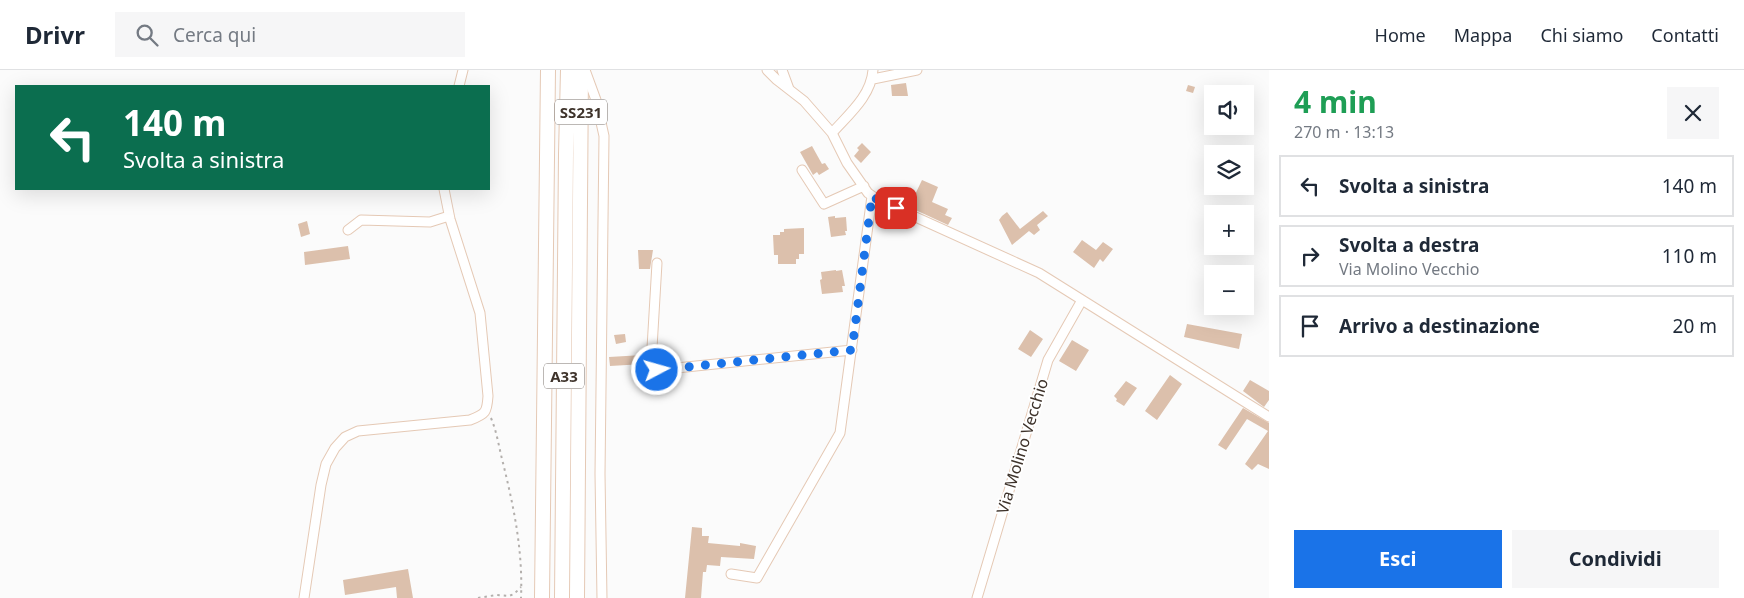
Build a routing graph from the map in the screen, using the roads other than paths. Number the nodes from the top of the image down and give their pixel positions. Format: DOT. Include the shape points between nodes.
graph roads {
  1 [pos="463,70"];
  2 [pos="548,70"];
  3 [pos="568,70"];
  4 [pos="581,70"];
  5 [pos="586,70"];
  6 [pos="767,70"];
  7 [pos="782,70"];
  8 [pos="917,70"];
  9 [pos="873,75"];
  10 [pos="459,85"];
  11 [pos="789,90"];
  12 [pos="832,133"];
  13 [pos="566,154"];
  14 [pos="581,154"];
  15 [pos="802,170"];
  16 [pos="864,186"];
  17 [pos="444,190"];
  18 [pos="872,196"];
  19 [pos="449,216"];
  20 [pos="348,230"];
  21 [pos="657,263"];
  22 [pos="1082,300"];
  23 [pos="852,350"];
  24 [pos="1269,417"];
  25 [pos="731,574"];
  26 [pos="304,598"];
  27 [pos="542,598"];
  28 [pos="562,598"];
  29 [pos="577,598"];
  30 [pos="602,598"];
  31 [pos="977,598"];
  1 -- 10 [label="street"];
  2 -- 27 [label="highway"];
  3 -- 13 [label="highway, SS231"];
  4 -- 14 [label="highway, SS231"];
  5 -- 30 [label="street" via="604,136 600,474"];
  6 -- 11 [label="street"];
  7 -- 11 [label="street"];
  8 -- 9 [label="street"];
  9 -- 12 [label="street" via="863,99"];
  11 -- 12 [label="street" via="804,101"];
  12 -- 16 [label="street" via="847,163"];
  13 -- 28 [label="highway, A33"];
  14 -- 29 [label="highway, A33"];
  15 -- 16 [label="street" via="824,204"];
  16 -- 18 [label="street"];
  17 -- 19 [label="street"];
  18 -- 22 [label="street" via="1020,263"];
  18 -- 23 [label="street"];
  19 -- 20 [label="street" via="430,222 361,220"];
  19 -- 26 [label="street" via="480,313 487,409 482,416 470,420 358,431 345,437 326,464"];
  21 -- 23 [label="street" via="651,365 657,370"];
  22 -- 24 [label="street"];
  22 -- 31 [label="street, Via Molino Vecchio" via="1048,360"];
  23 -- 25 [label="street" via="840,434 756,578"];
}
